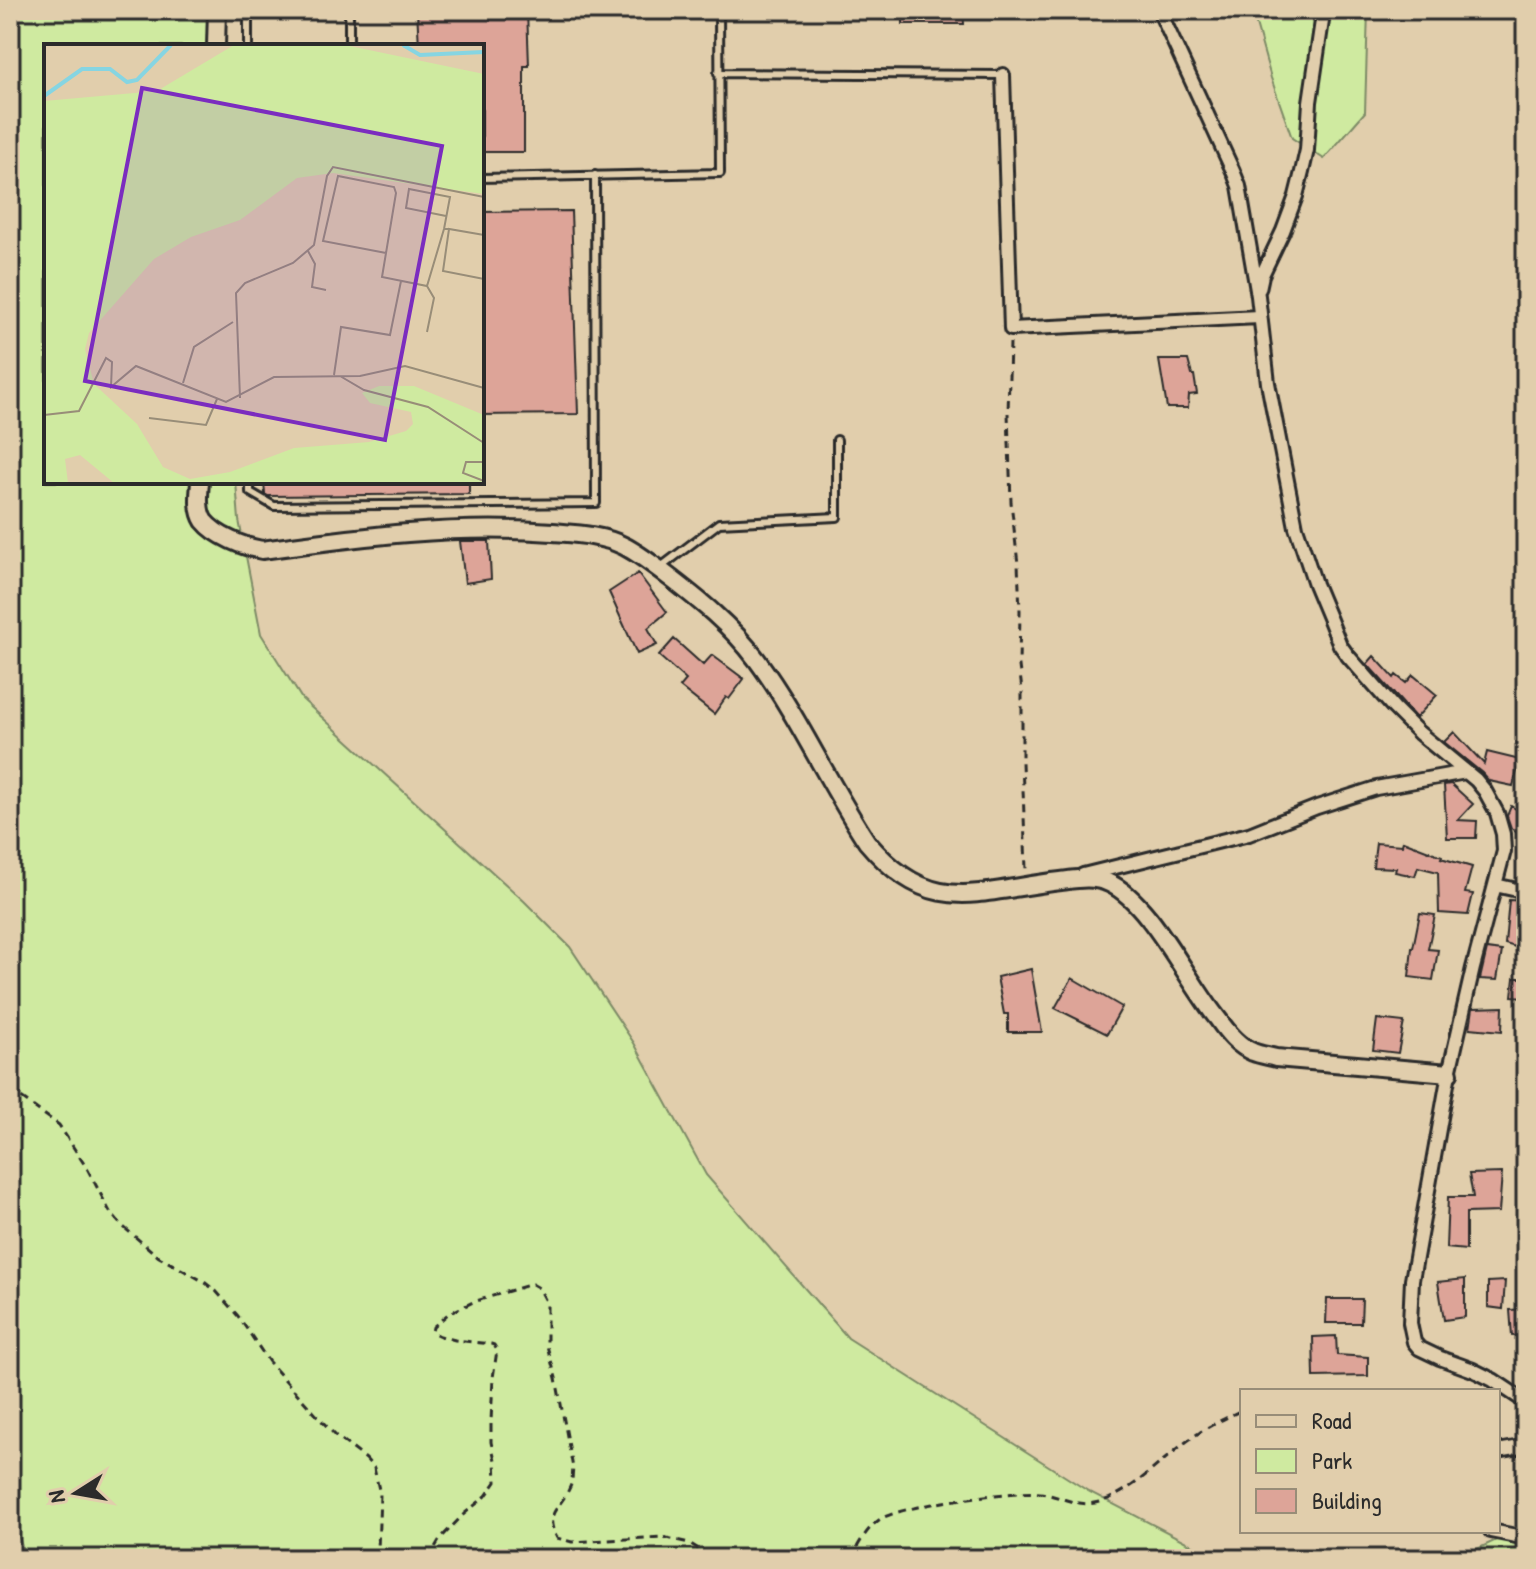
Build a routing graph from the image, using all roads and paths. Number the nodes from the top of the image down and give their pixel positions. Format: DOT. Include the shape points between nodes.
graph roads {
  1 [pos="217,10"];
  2 [pos="248,10"];
  3 [pos="349,10"];
  4 [pos="719,10"];
  5 [pos="1159,10"];
  6 [pos="1322,10"];
  7 [pos="216,44"];
  8 [pos="248,44"];
  9 [pos="349,44"];
  10 [pos="718,73"];
  11 [pos="1003,75"];
  12 [pos="595,175"];
  13 [pos="484,178"];
  14 [pos="1258,296"];
  15 [pos="1259,317"];
  16 [pos="1011,329"];
  17 [pos="837,440"];
  18 [pos="200,484"];
  19 [pos="250,484"];
  20 [pos="658,569"];
  21 [pos="1466,772"];
  22 [pos="1058,881"];
  23 [pos="1495,885"];
  24 [pos="1027,886"];
  25 [pos="1526,892"];
  26 [pos="1449,1073"];
  27 [pos="10,1090"];
  28 [pos="1526,1402"];
  29 [pos="1240,1411"];
  30 [pos="1526,1446"];
  31 [pos="1500,1451"];
  32 [pos="1500,1533"];
  33 [pos="1526,1538"];
  34 [pos="380,1559"];
  35 [pos="428,1559"];
  36 [pos="715,1559"];
  37 [pos="850,1559"];
  1 -- 7 [label="street"];
  2 -- 8 [label="lane"];
  3 -- 9 [label="lane"];
  4 -- 10 [label="lane"];
  5 -- 14 [label="street" via="1236,179"];
  6 -- 14 [label="street" via="1307,150 1296,196"];
  10 -- 11 [label="lane"];
  10 -- 12 [label="lane" via="720,173"];
  11 -- 16 [label="street"];
  12 -- 13 [label="lane"];
  12 -- 19 [label="lane" via="596,503 274,506 250,492"];
  14 -- 15 [label="street"];
  15 -- 16 [label="street"];
  15 -- 21 [label="street" via="1296,527 1340,645 1419,733"];
  16 -- 24 [label="path" via="1008,413"];
  17 -- 20 [label="lane" via="837,517 719,523"];
  18 -- 20 [label="street" via="204,520 249,548 403,533 527,530 608,539"];
  20 -- 24 [label="street" via="717,615 755,658 867,842 901,876 944,894"];
  21 -- 22 [label="street" via="1376,788 1249,834"];
  21 -- 23 [label="street" via="1485,791 1503,834"];
  22 -- 24 [label="street"];
  22 -- 26 [label="street" via="1100,880 1129,896 1219,1021 1253,1052"];
  23 -- 25 [label="street"];
  23 -- 26 [label="street"];
  26 -- 28 [label="street" via="1412,1280 1412,1336 1419,1348 1493,1380"];
  27 -- 34 [label="path" via="59,1125 120,1224 159,1257 216,1291 269,1362 336,1436 374,1468 380,1494"];
  29 -- 37 [label="path" via="1198,1433 1123,1492 1099,1502 1076,1504 1038,1493 995,1494 887,1515 869,1528"];
  30 -- 31 [label="street"];
  32 -- 33 [label="street"];
  35 -- 36 [label="path" via="440,1539 496,1482 491,1422 497,1350 491,1344 440,1336 433,1327 473,1302 532,1284 547,1303 547,1346 573,1468 569,1490 552,1514 557,1538 572,1542 663,1537 689,1543"];
}
